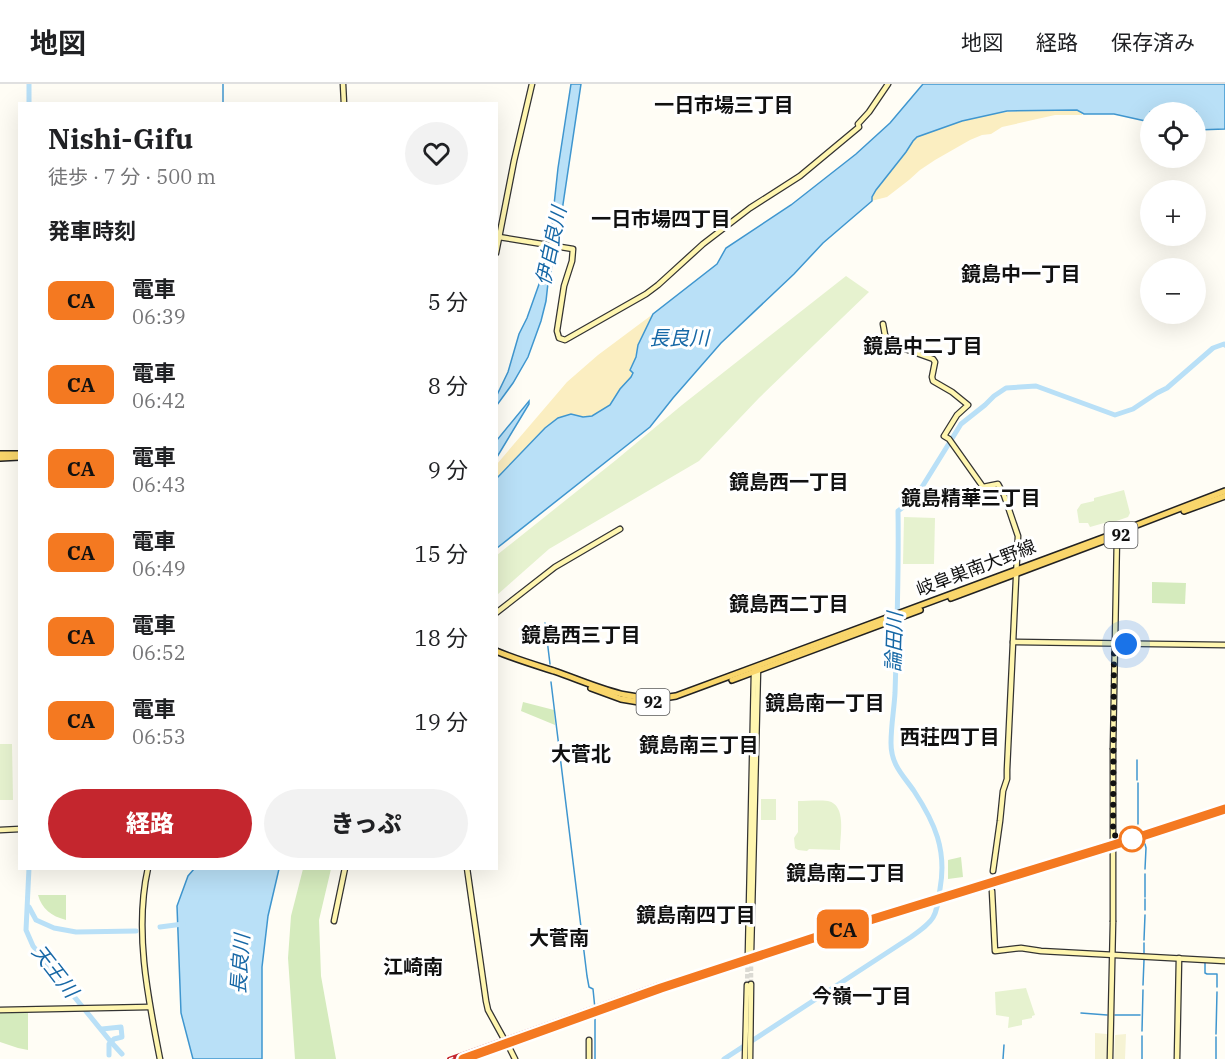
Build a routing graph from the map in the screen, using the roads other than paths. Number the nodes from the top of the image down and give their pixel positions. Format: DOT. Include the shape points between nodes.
graph roads {
  1 [pos="343,84"];
  2 [pos="532,84"];
  3 [pos="888,84"];
  4 [pos="344,102"];
  5 [pos="501,237"];
  6 [pos="498,247"];
  7 [pos="883,324"];
  8 [pos="0,456"];
  9 [pos="18,456"];
  10 [pos="1225,490"];
  11 [pos="1225,496"];
  12 [pos="620,529"];
  13 [pos="1117,535"];
  14 [pos="1017,572"];
  15 [pos="498,611"];
  16 [pos="1013,642"];
  17 [pos="1114,644"];
  18 [pos="1225,645"];
  19 [pos="498,654"];
  20 [pos="756,670"];
  21 [pos="18,829"];
  22 [pos="0,830"];
  23 [pos="148,870"];
  24 [pos="345,870"];
  25 [pos="467,870"];
  26 [pos="993,871"];
  27 [pos="992,891"];
  28 [pos="334,921"];
  29 [pos="750,954"];
  30 [pos="1111,954"];
  31 [pos="1179,958"];
  32 [pos="1225,961"];
  33 [pos="749,984"];
  34 [pos="149,1007"];
  35 [pos="0,1010"];
  36 [pos="504,1039"];
  37 [pos="590,1040"];
  38 [pos="510,1050"];
  39 [pos="159,1059"];
  40 [pos="515,1059"];
  41 [pos="589,1059"];
  42 [pos="748,1059"];
  43 [pos="1110,1059"];
  44 [pos="1177,1059"];
  1 -- 4 [label="street"];
  2 -- 5 [label="street"];
  3 -- 5 [label="street" via="859,127 800,176 717,233 646,294 565,340 559,338 557,331 573,249"];
  5 -- 6 [label="street"];
  7 -- 14 [label="street" via="885,335 894,345 933,359 933,381 969,405 957,415 944,436 983,487 998,484 1004,495 1018,536"];
  8 -- 9 [label="main road"];
  10 -- 13 [label="main road, 岐阜巣南大野線 / 92"];
  11 -- 13 [label="main road, 岐阜巣南大野線 / 92"];
  12 -- 15 [label="street" via="555,567"];
  13 -- 14 [label="main road, 岐阜巣南大野線 / 92"];
  13 -- 17 [label="street"];
  14 -- 16 [label="street"];
  14 -- 20 [label="main road, 岐阜巣南大野線 / 92"];
  16 -- 17 [label="street"];
  16 -- 26 [label="street" via="1007,770"];
  17 -- 18 [label="street"];
  17 -- 30 [label="street, bridge"];
  19 -- 20 [label="main road, 岐阜巣南大野線 / 92" via="632,701 683,697"];
  20 -- 29 [label="street"];
  21 -- 22 [label="street"];
  23 -- 34 [label="street" via="143,898 143,956"];
  24 -- 28 [label="street"];
  25 -- 36 [label="street" via="486,1001"];
  27 -- 30 [label="street" via="996,951 1021,948"];
  30 -- 31 [label="street"];
  30 -- 43 [label="street"];
  31 -- 32 [label="street"];
  31 -- 44 [label="street"];
  33 -- 42 [label="street"];
  34 -- 35 [label="street"];
  34 -- 39 [label="street"];
  37 -- 41 [label="street"];
  38 -- 40 [label="street"];
}
